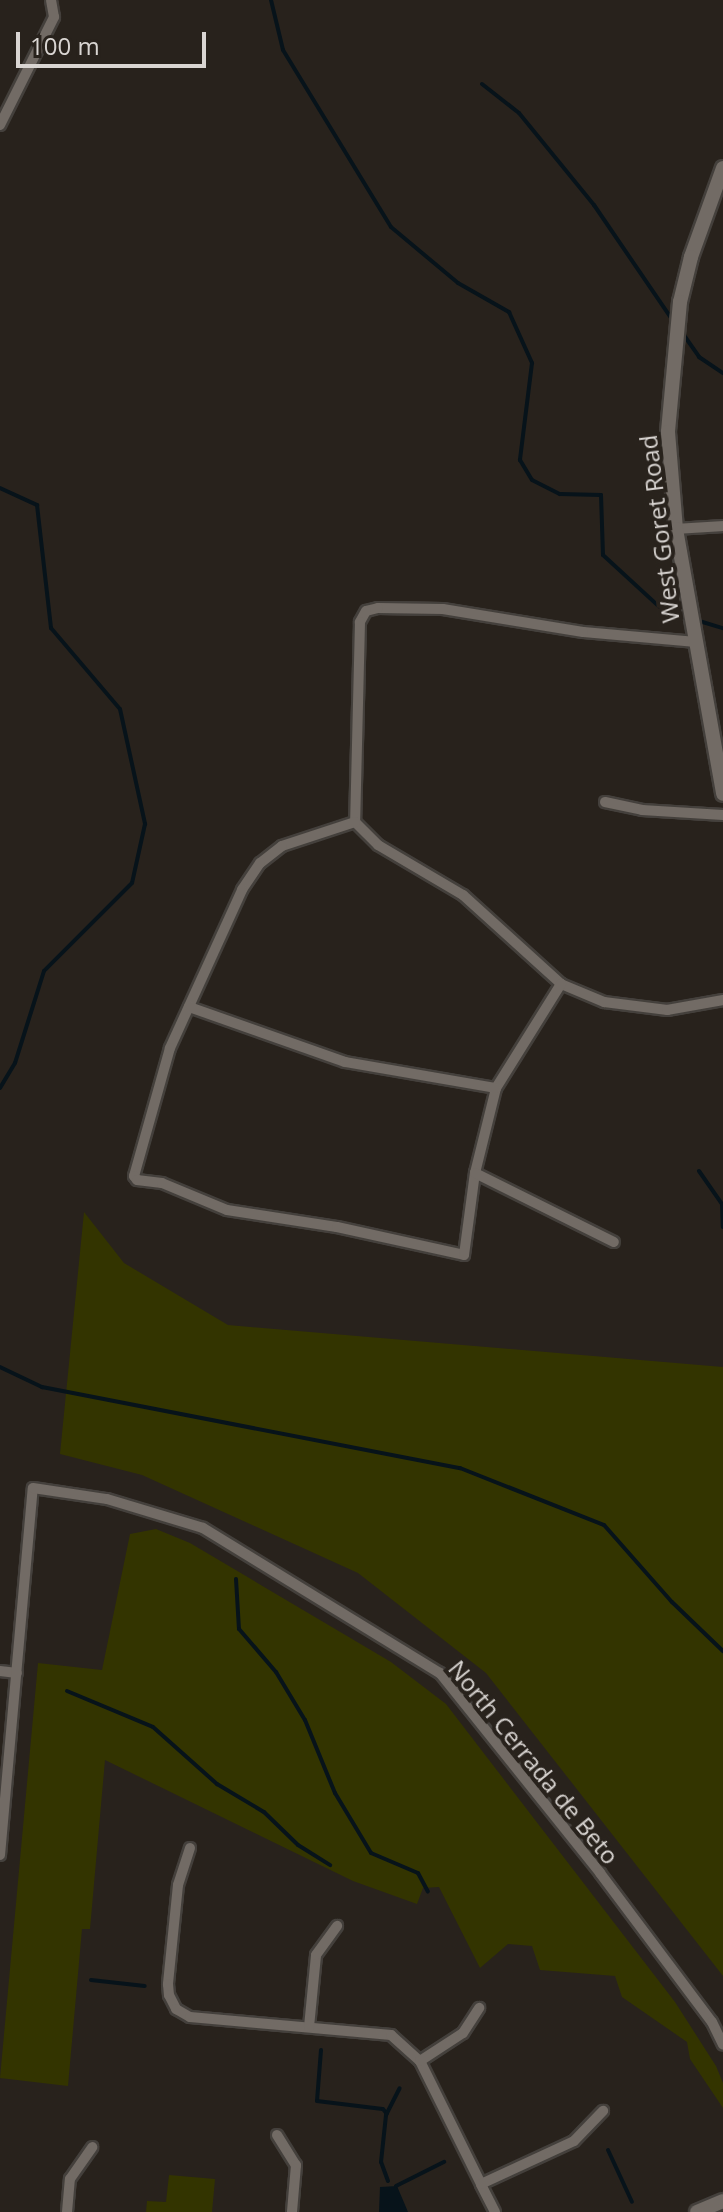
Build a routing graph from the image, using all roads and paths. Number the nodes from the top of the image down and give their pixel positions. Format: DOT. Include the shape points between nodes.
graph roads {
  1 [pos="51,0"];
  2 [pos="0,125"];
  3 [pos="723,168"];
  4 [pos="723,526"];
  5 [pos="676,529"];
  6 [pos="696,642"];
  7 [pos="723,794"];
  8 [pos="605,802"];
  9 [pos="723,815"];
  10 [pos="355,822"];
  11 [pos="561,984"];
  12 [pos="723,1000"];
  13 [pos="189,1007"];
  14 [pos="496,1088"];
  15 [pos="475,1173"];
  16 [pos="614,1242"];
  17 [pos="0,1671"];
  18 [pos="17,1673"];
  19 [pos="190,1848"];
  20 [pos="0,1855"];
  21 [pos="337,1926"];
  22 [pos="479,2008"];
  23 [pos="309,2027"];
  24 [pos="723,2045"];
  25 [pos="420,2061"];
  26 [pos="603,2111"];
  27 [pos="277,2135"];
  28 [pos="92,2147"];
  29 [pos="481,2184"];
  30 [pos="723,2201"];
  31 [pos="67,2212"];
  32 [pos="292,2212"];
  33 [pos="495,2212"];
  34 [pos="697,2212"];
  1 -- 2 [label="street" via="54,17"];
  3 -- 5 [label="street, West Goret Road" via="691,257 674,347 668,432"];
  4 -- 5 [label="street"];
  5 -- 6 [label="street, West Goret Road"];
  6 -- 7 [label="street, West Goret Road"];
  6 -- 10 [label="street" via="583,632 443,609 366,611 360,622"];
  8 -- 9 [label="street"];
  10 -- 11 [label="street" via="378,845 463,895"];
  10 -- 13 [label="street" via="282,846 260,863 242,890"];
  11 -- 12 [label="street" via="604,1002 667,1010"];
  11 -- 14 [label="street"];
  13 -- 14 [label="street" via="345,1062"];
  13 -- 15 [label="street" via="170,1048 134,1176 143,1182 162,1183 227,1210 464,1255"];
  14 -- 15 [label="street"];
  15 -- 16 [label="street"];
  17 -- 18 [label="street"];
  18 -- 20 [label="street"];
  18 -- 24 [label="street, North Cerrada de Beto" via="33,1488 107,1499 203,1528 440,1673 600,1873 712,2022"];
  19 -- 23 [label="street" via="178,1885 168,1984 176,2009 190,2017"];
  21 -- 23 [label="street" via="316,1955"];
  22 -- 25 [label="street" via="463,2033"];
  23 -- 25 [label="street" via="391,2035"];
  25 -- 29 [label="street"];
  26 -- 29 [label="street" via="574,2141"];
  27 -- 32 [label="street" via="296,2165"];
  28 -- 31 [label="street" via="70,2179"];
  29 -- 33 [label="street"];
  30 -- 34 [label="street"];
}
